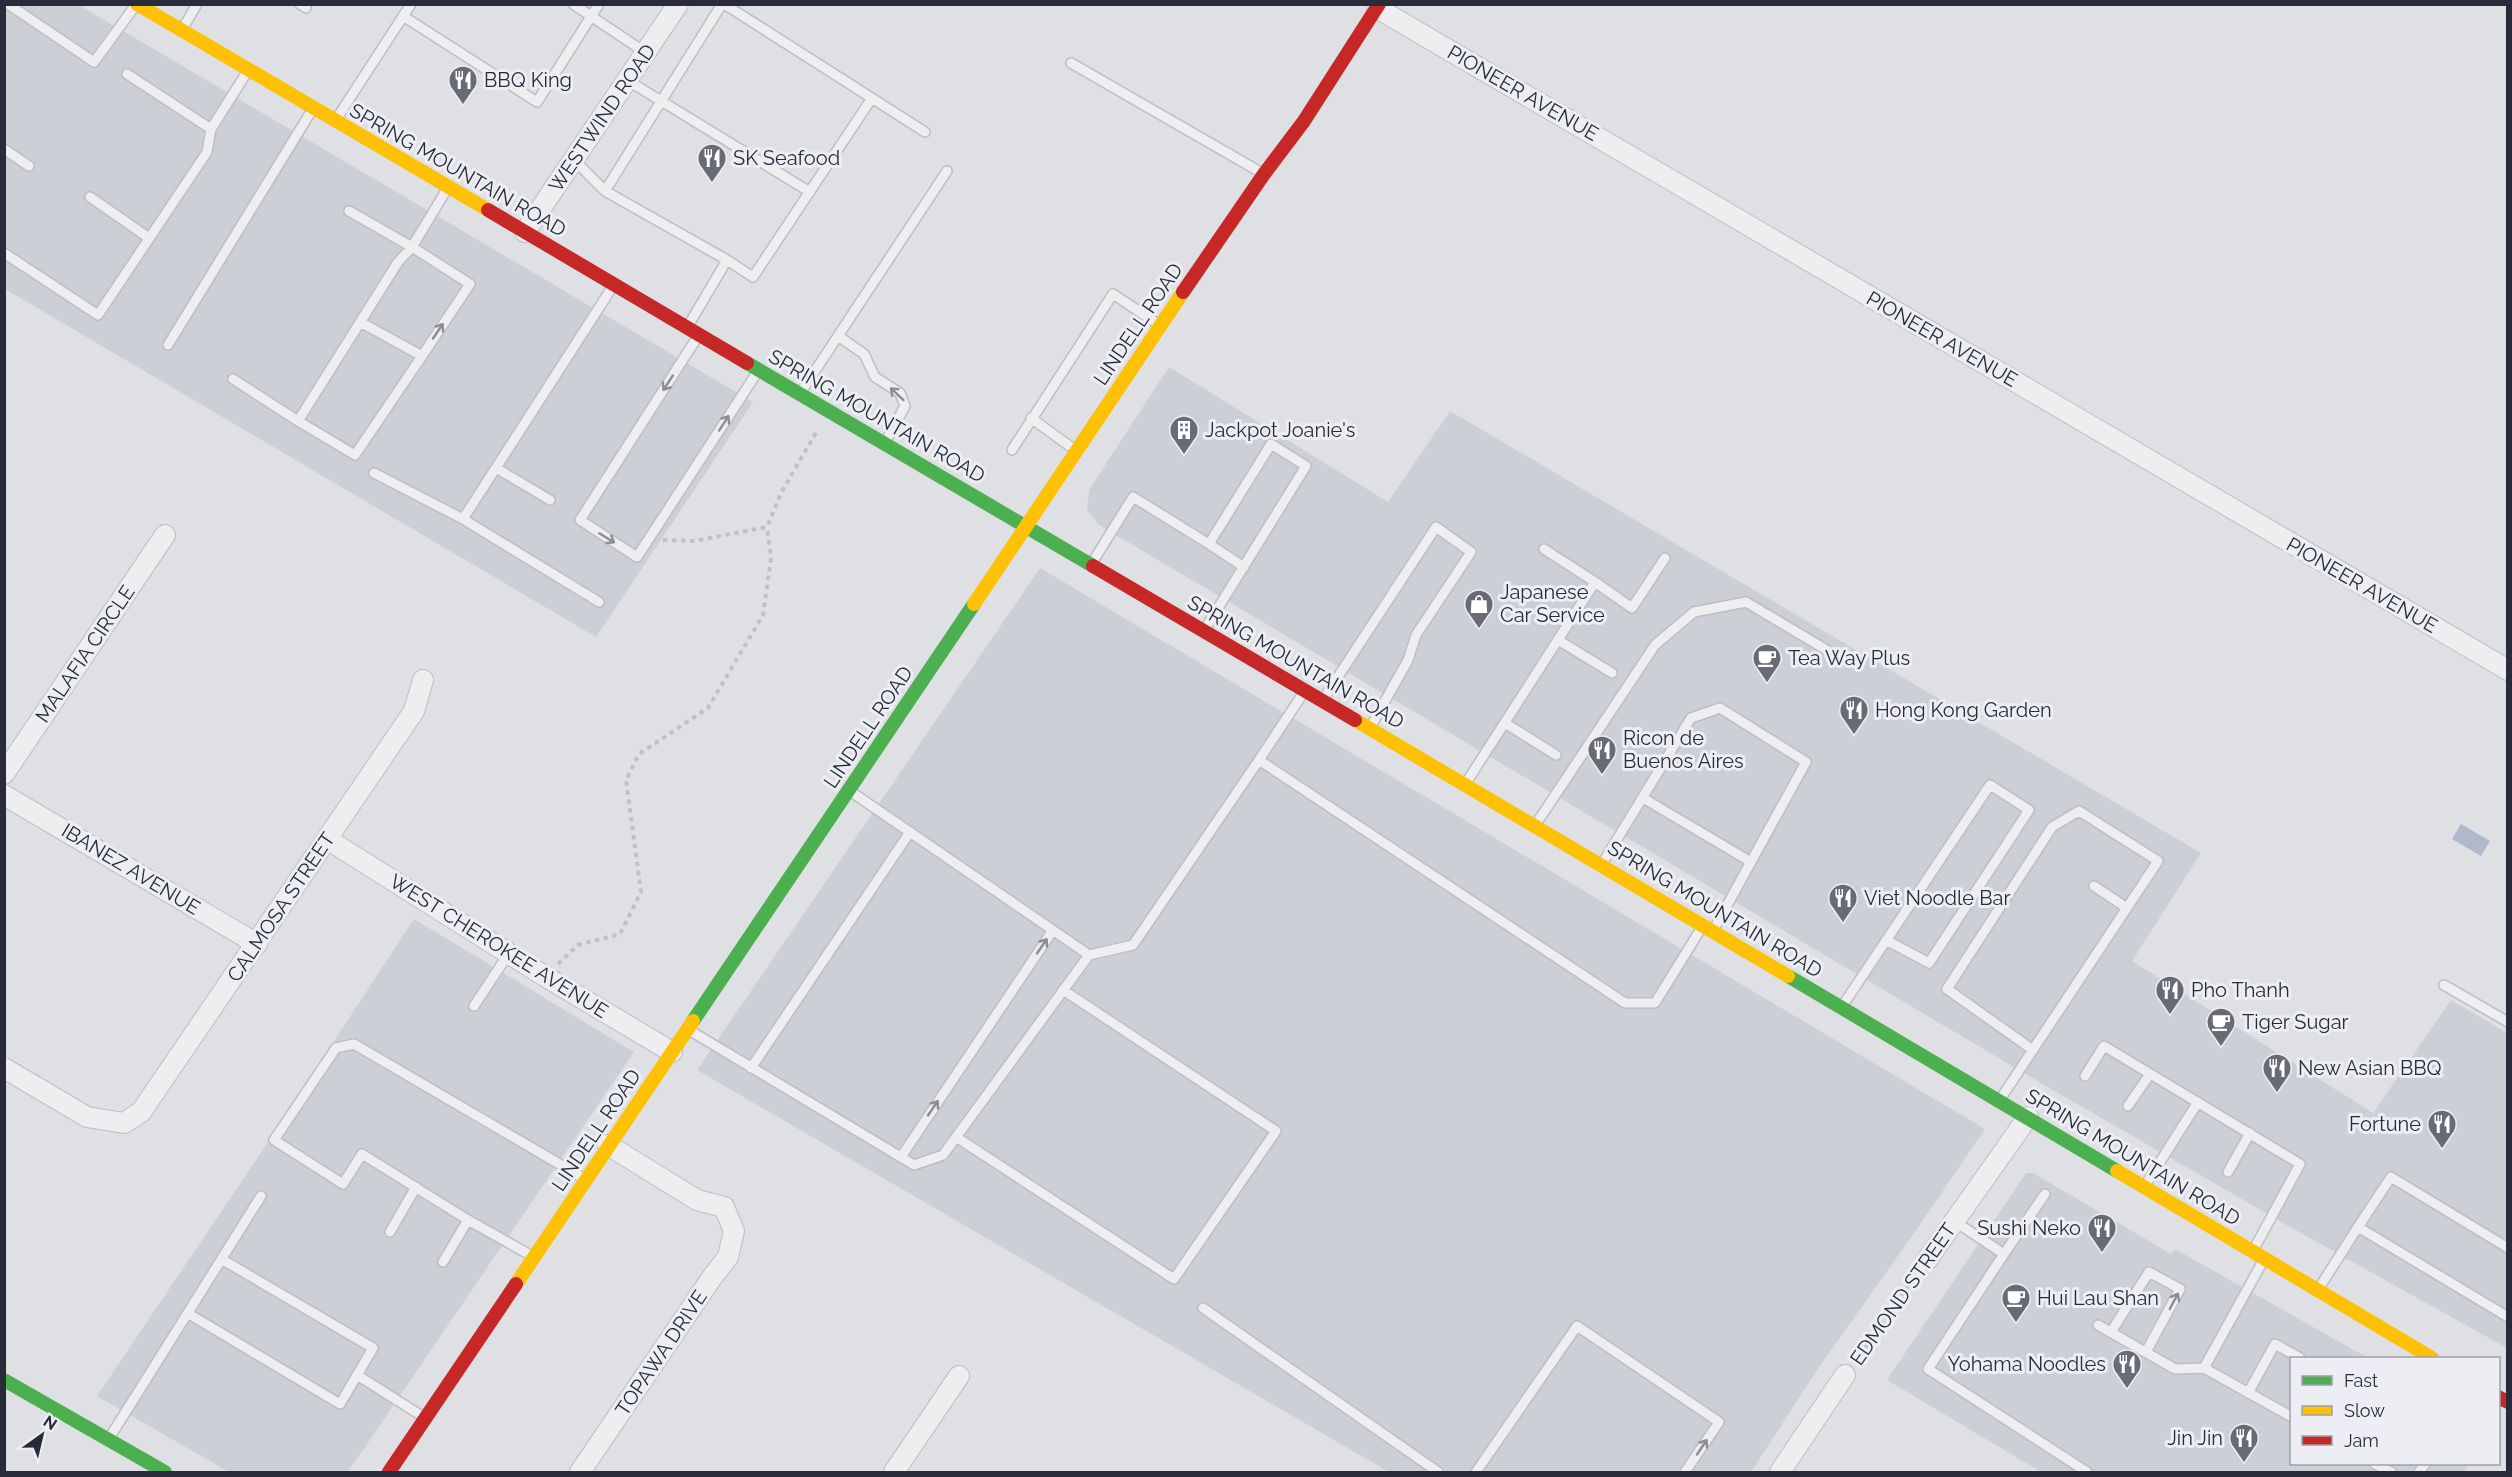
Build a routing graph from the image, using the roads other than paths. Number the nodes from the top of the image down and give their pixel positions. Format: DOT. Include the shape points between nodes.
graph roads {
  1 [pos="8,4"];
  2 [pos="137,4"];
  3 [pos="197,4"];
  4 [pos="411,4"];
  5 [pos="573,4"];
  6 [pos="599,4"];
  7 [pos="678,4"];
  8 [pos="723,4"];
  9 [pos="1378,6"];
  10 [pos="403,16"];
  11 [pos="592,17"];
  12 [pos="182,30"];
  13 [pos="646,52"];
  14 [pos="1071,63"];
  15 [pos="248,69"];
  16 [pos="127,74"];
  17 [pos="627,80"];
  18 [pos="872,98"];
  19 [pos="660,100"];
  20 [pos="313,108"];
  21 [pos="335,121"];
  22 [pos="211,129"];
  23 [pos="925,132"];
  24 [pos="4,149"];
  25 [pos="574,160"];
  26 [pos="29,166"];
  27 [pos="947,171"];
  28 [pos="1264,174"];
  29 [pos="448,187"];
  30 [pos="605,191"];
  31 [pos="810,192"];
  32 [pos="90,197"];
  33 [pos="349,211"];
  34 [pos="525,232"];
  35 [pos="149,238"];
  36 [pos="412,247"];
  37 [pos="4,253"];
  38 [pos="727,260"];
  39 [pos="614,284"];
  40 [pos="360,322"];
  41 [pos="1160,325"];
  42 [pos="693,331"];
  43 [pos="838,336"];
  44 [pos="168,345"];
  45 [pos="422,356"];
  46 [pos="759,369"];
  47 [pos="233,379"];
  48 [pos="800,393"];
  49 [pos="1030,418"];
  50 [pos="298,421"];
  51 [pos="884,443"];
  52 [pos="1012,450"];
  53 [pos="1077,451"];
  54 [pos="496,468"];
  55 [pos="374,473"];
  56 [pos="550,500"];
  57 [pos="463,519"];
  58 [pos="1027,526"];
  59 [pos="165,535"];
  60 [pos="1209,544"];
  61 [pos="1544,549"];
  62 [pos="1665,558"];
  63 [pos="1091,564"];
  64 [pos="1244,567"];
  65 [pos="1595,582"];
  66 [pos="598,602"];
  67 [pos="1204,631"];
  68 [pos="1558,640"];
  69 [pos="1835,655"];
  70 [pos="2508,670"];
  71 [pos="1612,673"];
  72 [pos="423,680"];
  73 [pos="1305,690"];
  74 [pos="1322,700"];
  75 [pos="1505,723"];
  76 [pos="1370,728"];
  77 [pos="1556,755"];
  78 [pos="1259,760"];
  79 [pos="4,774"];
  80 [pos="1465,785"];
  81 [pos="849,790"];
  82 [pos="4,795"];
  83 [pos="1642,798"];
  84 [pos="1534,826"];
  85 [pos="910,832"];
  86 [pos="327,839"];
  87 [pos="1751,862"];
  88 [pos="1602,865"];
  89 [pos="2094,886"];
  90 [pos="2127,908"];
  91 [pos="1708,928"];
  92 [pos="1053,930"];
  93 [pos="1886,940"];
  94 [pos="257,944"];
  95 [pos="509,953"];
  96 [pos="1089,955"];
  97 [pos="2444,985"];
  98 [pos="1063,990"];
  99 [pos="474,1006"];
  100 [pos="1841,1007"];
  101 [pos="2508,1022"];
  102 [pos="687,1029"];
  103 [pos="2033,1050"];
  104 [pos="672,1052"];
  105 [pos="4,1068"];
  106 [pos="752,1068"];
  107 [pos="2150,1074"];
  108 [pos="2085,1076"];
  109 [pos="2000,1100"];
  110 [pos="2198,1102"];
  111 [pos="2128,1106"];
  112 [pos="2028,1116"];
  113 [pos="2250,1133"];
  114 [pos="956,1137"];
  115 [pos="608,1145"];
  116 [pos="901,1157"];
  117 [pos="2228,1172"];
  118 [pos="586,1180"];
  119 [pos="2145,1186"];
  120 [pos="416,1187"];
  121 [pos="2045,1194"];
  122 [pos="261,1196"];
  123 [pos="468,1220"];
  124 [pos="1954,1221"];
  125 [pos="2358,1227"];
  126 [pos="390,1232"];
  127 [pos="2508,1248"];
  128 [pos="2004,1254"];
  129 [pos="2259,1254"];
  130 [pos="534,1257"];
  131 [pos="222,1260"];
  132 [pos="1927,1260"];
  133 [pos="443,1262"];
  134 [pos="2318,1290"];
  135 [pos="1203,1308"];
  136 [pos="189,1314"];
  137 [pos="2508,1317"];
  138 [pos="2098,1325"];
  139 [pos="2111,1332"];
  140 [pos="2146,1352"];
  141 [pos="2297,1357"];
  142 [pos="2429,1357"];
  143 [pos="2204,1368"];
  144 [pos="357,1375"];
  145 [pos="1845,1375"];
  146 [pos="959,1376"];
  147 [pos="4,1380"];
  148 [pos="2248,1393"];
  149 [pos="2290,1416"];
  150 [pos="427,1419"];
  151 [pos="108,1439"];
  152 [pos="2377,1465"];
  153 [pos="165,1473"];
  154 [pos="389,1473"];
  155 [pos="580,1473"];
  156 [pos="894,1473"];
  157 [pos="1438,1473"];
  158 [pos="1476,1473"];
  159 [pos="1684,1473"];
  160 [pos="1780,1473"];
  161 [pos="2088,1473"];
  162 [pos="2391,1473"];
  1 -- 2 [label="lane" via="94,62"];
  2 -- 12 [label="main road, SPRING MOUNTAIN ROAD"];
  3 -- 12 [label="lane"];
  4 -- 10 [label="lane"];
  5 -- 11 [label="lane"];
  6 -- 11 [label="lane"];
  7 -- 13 [label="street, WESTWIND ROAD"];
  8 -- 18 [label="lane"];
  8 -- 19 [label="lane"];
  9 -- 28 [label="main road, LINDELL ROAD" via="1304,121"];
  9 -- 70 [label="street, PIONEER AVENUE"];
  10 -- 11 [label="lane" via="537,102"];
  10 -- 21 [label="lane"];
  11 -- 13 [label="lane"];
  12 -- 15 [label="main road, SPRING MOUNTAIN ROAD"];
  13 -- 17 [label="street, WESTWIND ROAD"];
  14 -- 28 [label="lane"];
  15 -- 20 [label="main road, SPRING MOUNTAIN ROAD"];
  15 -- 22 [label="lane"];
  16 -- 22 [label="lane"];
  17 -- 19 [label="lane"];
  17 -- 25 [label="street, WESTWIND ROAD"];
  18 -- 23 [label="lane"];
  18 -- 31 [label="lane"];
  19 -- 30 [label="lane"];
  19 -- 31 [label="lane"];
  20 -- 21 [label="main road, SPRING MOUNTAIN ROAD"];
  20 -- 44 [label="lane"];
  21 -- 29 [label="main road, SPRING MOUNTAIN ROAD"];
  22 -- 35 [label="lane" via="207,152"];
  24 -- 26 [label="lane"];
  25 -- 30 [label="lane"];
  25 -- 34 [label="street, WESTWIND ROAD"];
  27 -- 43 [label="lane"];
  28 -- 41 [label="main road, LINDELL ROAD"];
  29 -- 34 [label="main road, SPRING MOUNTAIN ROAD"];
  29 -- 36 [label="lane"];
  30 -- 38 [label="lane"];
  31 -- 38 [label="lane" via="753,277"];
  32 -- 35 [label="lane"];
  33 -- 36 [label="lane"];
  34 -- 39 [label="main road, SPRING MOUNTAIN ROAD"];
  35 -- 37 [label="lane" via="99,315"];
  36 -- 40 [label="lane"];
  45 -- 36 [label="lane, one-way" via="470,284"];
  38 -- 42 [label="lane"];
  39 -- 42 [label="main road, SPRING MOUNTAIN ROAD"];
  39 -- 54 [label="lane"];
  40 -- 45 [label="lane"];
  40 -- 50 [label="lane"];
  41 -- 49 [label="lane" via="1113,294"];
  41 -- 53 [label="main road, LINDELL ROAD"];
  42 -- 46 [label="main road, SPRING MOUNTAIN ROAD"];
  42 -- 46 [label="lane, one-way" via="580,520 637,557"];
  43 -- 48 [label="lane"];
  51 -- 43 [label="lane, one-way" via="905,406 904,400 875,377 864,354"];
  45 -- 50 [label="lane" via="355,455"];
  46 -- 48 [label="main road, SPRING MOUNTAIN ROAD"];
  47 -- 50 [label="lane"];
  48 -- 51 [label="main road, SPRING MOUNTAIN ROAD"];
  49 -- 52 [label="lane"];
  49 -- 53 [label="lane"];
  51 -- 58 [label="main road, SPRING MOUNTAIN ROAD"];
  53 -- 58 [label="main road, LINDELL ROAD"];
  54 -- 56 [label="lane"];
  54 -- 57 [label="lane"];
  55 -- 57 [label="lane"];
  57 -- 66 [label="lane"];
  58 -- 63 [label="main road, SPRING MOUNTAIN ROAD"];
  58 -- 81 [label="main road, LINDELL ROAD"];
  59 -- 79 [label="street, MALAFIA CIRCLE"];
  60 -- 63 [label="lane" via="1133,496"];
  60 -- 64 [label="lane"];
  60 -- 64 [label="lane" via="1270,444 1306,466"];
  61 -- 65 [label="lane"];
  62 -- 65 [label="lane" via="1632,608"];
  63 -- 67 [label="main road, SPRING MOUNTAIN ROAD"];
  64 -- 67 [label="lane"];
  65 -- 68 [label="lane"];
  67 -- 73 [label="main road, SPRING MOUNTAIN ROAD"];
  68 -- 71 [label="lane"];
  68 -- 75 [label="lane"];
  69 -- 84 [label="lane" via="1746,602 1694,612 1655,645"];
  72 -- 86 [label="street, CALMOSA STREET" via="414,711"];
  73 -- 74 [label="main road, SPRING MOUNTAIN ROAD"];
  73 -- 78 [label="lane"];
  74 -- 76 [label="main road, SPRING MOUNTAIN ROAD"];
  74 -- 76 [label="lane" via="1436,527 1470,552 1416,635 1408,660"];
  75 -- 77 [label="lane"];
  75 -- 80 [label="lane"];
  76 -- 80 [label="main road, SPRING MOUNTAIN ROAD"];
  78 -- 91 [label="lane" via="1625,1003 1655,1003"];
  78 -- 96 [label="lane" via="1133,945"];
  80 -- 84 [label="main road, SPRING MOUNTAIN ROAD"];
  81 -- 85 [label="lane"];
  81 -- 102 [label="main road, LINDELL ROAD"];
  82 -- 94 [label="street, IBANEZ AVENUE"];
  83 -- 87 [label="lane"];
  83 -- 87 [label="lane" via="1691,718 1720,708 1806,762"];
  83 -- 88 [label="lane"];
  84 -- 88 [label="main road, SPRING MOUNTAIN ROAD"];
  85 -- 92 [label="lane"];
  85 -- 106 [label="lane"];
  86 -- 94 [label="street, CALMOSA STREET"];
  86 -- 95 [label="street, WEST CHEROKEE AVENUE"];
  87 -- 91 [label="lane"];
  88 -- 91 [label="main road, SPRING MOUNTAIN ROAD"];
  89 -- 90 [label="lane"];
  90 -- 103 [label="lane"];
  90 -- 103 [label="lane" via="2158,861 2079,811 2052,827 1947,990"];
  91 -- 100 [label="main road, SPRING MOUNTAIN ROAD"];
  92 -- 96 [label="lane"];
  116 -- 92 [label="lane, one-way"];
  93 -- 93 [label="lane" via="1990,785 2028,810 1929,963"];
  93 -- 100 [label="lane"];
  94 -- 105 [label="street, CALMOSA STREET" via="141,1112 124,1123 87,1117"];
  95 -- 99 [label="lane"];
  95 -- 104 [label="street, WEST CHEROKEE AVENUE"];
  96 -- 98 [label="lane"];
  97 -- 101 [label="lane"];
  98 -- 114 [label="lane"];
  98 -- 114 [label="lane" via="1276,1131 1174,1279"];
  100 -- 109 [label="main road, SPRING MOUNTAIN ROAD"];
  102 -- 104 [label="main road, LINDELL ROAD"];
  102 -- 106 [label="lane"];
  103 -- 109 [label="lane"];
  104 -- 115 [label="main road, LINDELL ROAD"];
  106 -- 116 [label="lane"];
  107 -- 108 [label="lane" via="2104,1046"];
  107 -- 110 [label="lane"];
  107 -- 111 [label="lane"];
  109 -- 112 [label="main road, SPRING MOUNTAIN ROAD"];
  110 -- 113 [label="lane"];
  110 -- 119 [label="lane"];
  112 -- 119 [label="main road, SPRING MOUNTAIN ROAD"];
  112 -- 124 [label="street, EDMOND STREET"];
  113 -- 117 [label="lane"];
  113 -- 129 [label="lane" via="2300,1164"];
  114 -- 116 [label="lane" via="943,1155 914,1165"];
  115 -- 118 [label="main road, LINDELL ROAD"];
  115 -- 155 [label="street, TOPAWA DRIVE" via="697,1200 724,1208 734,1230 728,1257"];
  118 -- 120 [label="lane" via="354,1044 336,1048 274,1140 343,1184 362,1154"];
  118 -- 130 [label="main road, LINDELL ROAD"];
  119 -- 129 [label="main road, SPRING MOUNTAIN ROAD"];
  120 -- 123 [label="lane"];
  120 -- 126 [label="lane"];
  121 -- 128 [label="lane"];
  122 -- 131 [label="lane"];
  123 -- 130 [label="lane"];
  123 -- 133 [label="lane"];
  124 -- 128 [label="lane"];
  124 -- 132 [label="street, EDMOND STREET"];
  125 -- 127 [label="lane" via="2391,1177"];
  125 -- 134 [label="lane"];
  125 -- 137 [label="lane"];
  128 -- 161 [label="lane" via="1928,1370"];
  129 -- 134 [label="main road, SPRING MOUNTAIN ROAD"];
  129 -- 143 [label="lane"];
  130 -- 150 [label="main road, LINDELL ROAD"];
  131 -- 136 [label="lane"];
  131 -- 144 [label="lane" via="373,1348"];
  134 -- 142 [label="main road, SPRING MOUNTAIN ROAD"];
  135 -- 157 [label="lane"];
  136 -- 144 [label="lane" via="340,1404"];
  136 -- 151 [label="lane"];
  138 -- 139 [label="lane"];
  139 -- 140 [label="lane"];
  140 -- 139 [label="lane, one-way" via="2180,1289 2149,1272"];
  140 -- 143 [label="lane" via="2175,1369"];
  141 -- 148 [label="lane" via="2275,1344"];
  143 -- 148 [label="lane"];
  144 -- 150 [label="lane"];
  145 -- 160 [label="street, EDMOND STREET"];
  146 -- 156 [label="street"];
  147 -- 151 [label="main road"];
  148 -- 149 [label="lane"];
  150 -- 154 [label="main road, LINDELL ROAD"];
  151 -- 153 [label="main road"];
  152 -- 162 [label="lane"];
  159 -- 158 [label="lane, one-way" via="1719,1422 1577,1326"];
}
